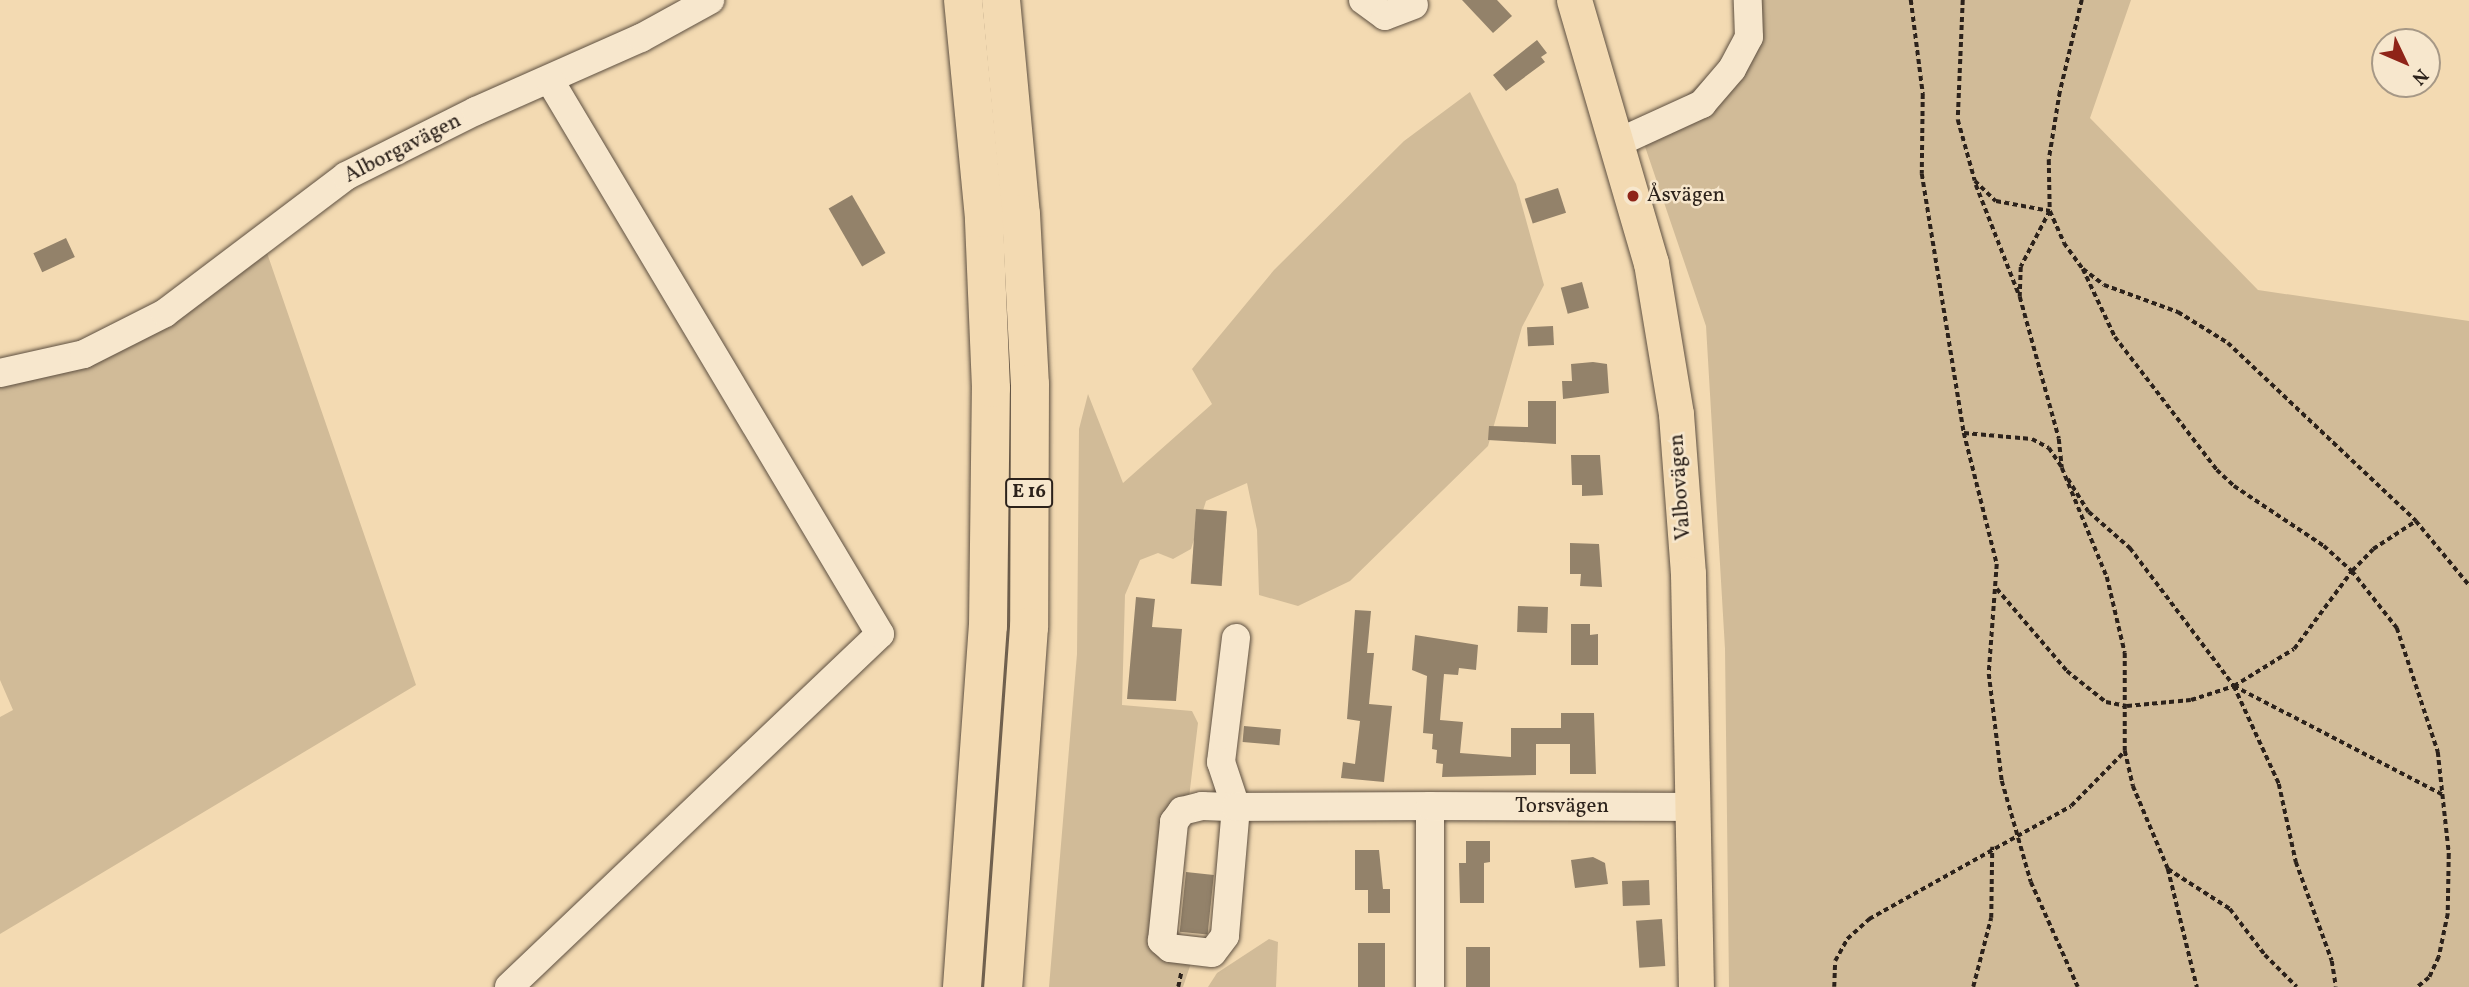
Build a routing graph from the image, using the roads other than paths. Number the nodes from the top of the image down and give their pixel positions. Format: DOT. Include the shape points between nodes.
graph roads {
  1 [pos="710,0"];
  2 [pos="963,0"];
  3 [pos="1001,0"];
  4 [pos="1363,0"];
  5 [pos="1574,0"];
  6 [pos="1748,0"];
  7 [pos="1414,5"];
  8 [pos="549,79"];
  9 [pos="1616,143"];
  10 [pos="0,373"];
  11 [pos="1236,638"];
  12 [pos="1430,806"];
  13 [pos="1236,807"];
  14 [pos="1693,807"];
  15 [pos="509,987"];
  16 [pos="962,987"];
  17 [pos="1003,987"];
  18 [pos="1430,987"];
  19 [pos="1696,987"];
  1 -- 8 [label="street, Alborgavägen" via="641,38"];
  2 -- 16 [label="highway, E 16" via="984,218 991,388 988,626"];
  3 -- 17 [label="highway, E 16" via="1021,214 1030,384 1029,627"];
  4 -- 7 [label="street" via="1385,16"];
  5 -- 9 [label="main road, Valbovägen"];
  6 -- 9 [label="street" via="1749,37 1732,69 1702,104"];
  8 -- 10 [label="street, Alborgavägen" via="346,176 165,313 84,354"];
  8 -- 15 [label="street" via="880,634"];
  9 -- 14 [label="main road, Valbovägen" via="1651,263 1676,414 1688,574"];
  11 -- 13 [label="street" via="1221,762"];
  12 -- 13 [label="street, Torsvägen"];
  12 -- 14 [label="street, Torsvägen"];
  12 -- 18 [label="street"];
  13 -- 13 [label="street, Torsvägen" via="1221,946 1212,953 1170,948 1162,941 1174,822 1182,811 1202,806"];
  14 -- 19 [label="main road, Valbovägen"];
}
